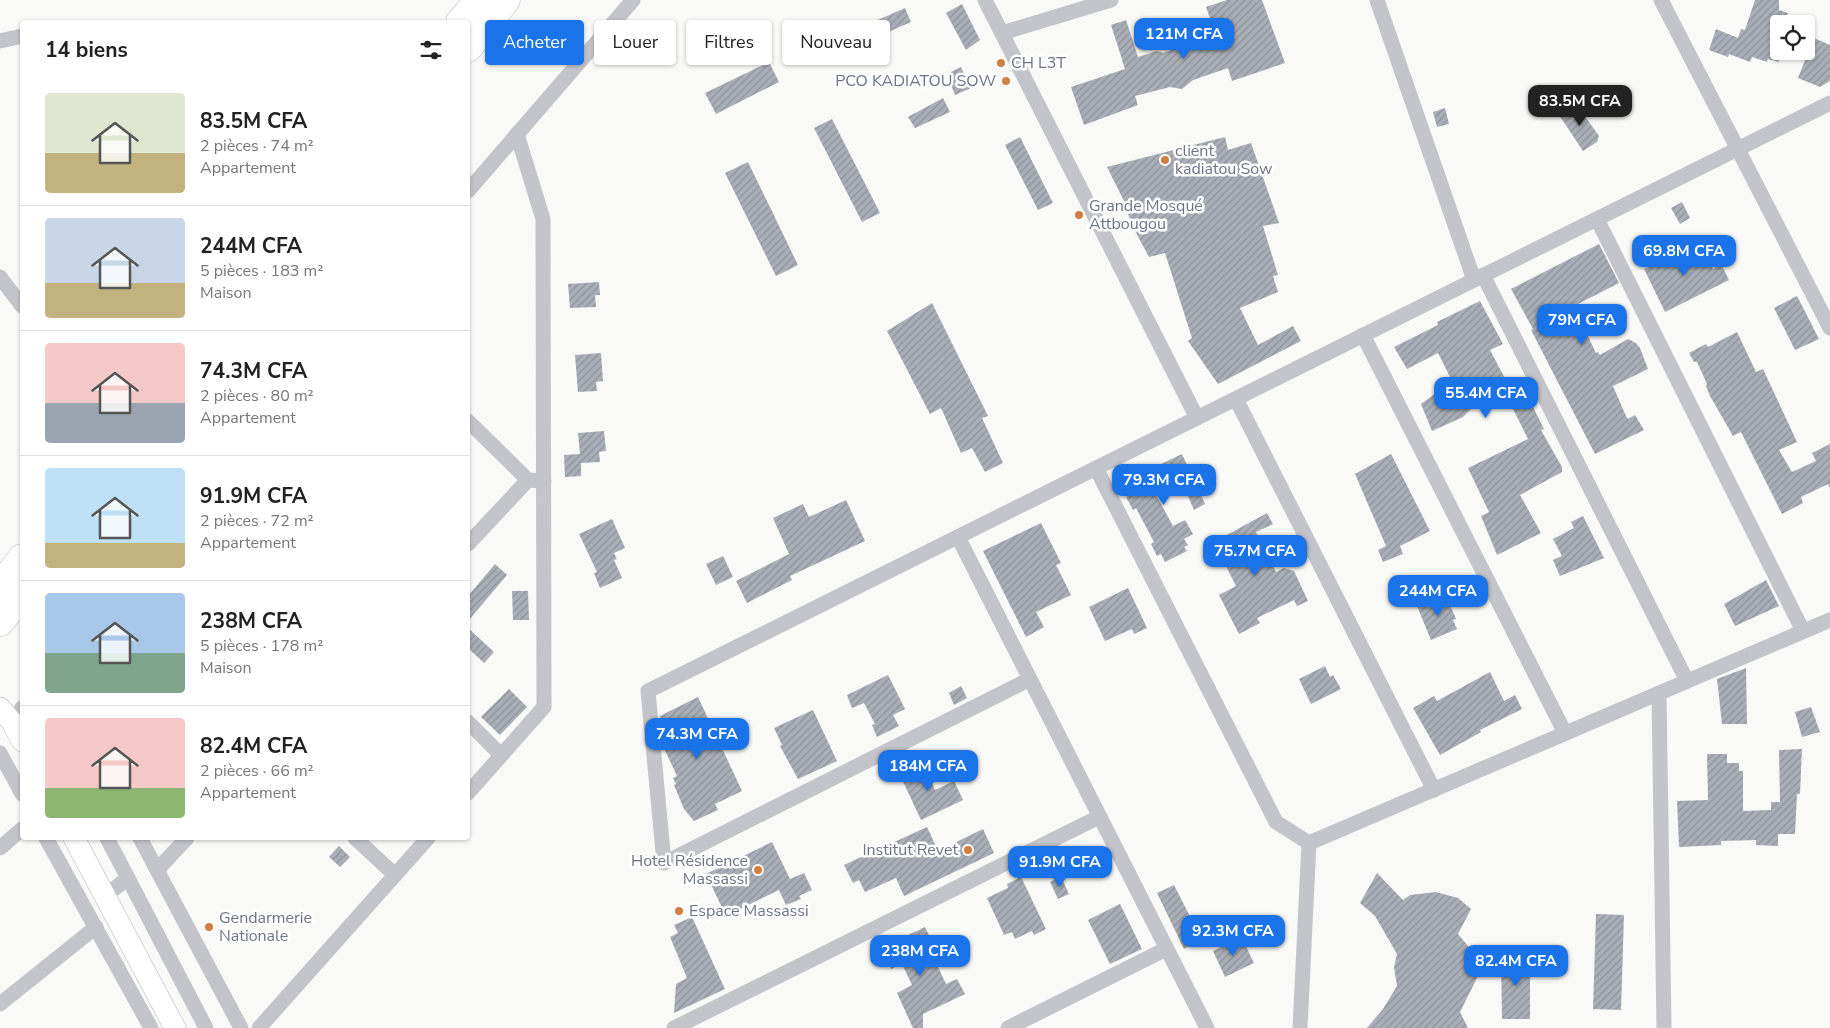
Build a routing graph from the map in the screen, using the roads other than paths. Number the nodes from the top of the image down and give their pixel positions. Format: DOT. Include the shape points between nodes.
graph roads {
  1 [pos="479,0"];
  2 [pos="506,0"];
  3 [pos="633,0"];
  4 [pos="985,0"];
  5 [pos="1111,0"];
  6 [pos="1377,0"];
  7 [pos="1661,0"];
  8 [pos="462,20"];
  9 [pos="1002,34"];
  10 [pos="20,37"];
  11 [pos="0,42"];
  12 [pos="470,45"];
  13 [pos="1830,103"];
  14 [pos="518,134"];
  15 [pos="1736,149"];
  16 [pos="470,189"];
  17 [pos="1597,219"];
  18 [pos="0,277"];
  19 [pos="1479,278"];
  20 [pos="20,303"];
  21 [pos="1830,328"];
  22 [pos="1363,335"];
  23 [pos="1236,399"];
  24 [pos="1197,418"];
  25 [pos="470,424"];
  26 [pos="1096,468"];
  27 [pos="528,480"];
  28 [pos="544,481"];
  29 [pos="958,537"];
  30 [pos="470,542"];
  31 [pos="20,561"];
  32 [pos="0,586"];
  33 [pos="20,597"];
  34 [pos="1830,620"];
  35 [pos="0,622"];
  36 [pos="1803,631"];
  37 [pos="1030,680"];
  38 [pos="1687,681"];
  39 [pos="1659,693"];
  40 [pos="12,713"];
  41 [pos="470,724"];
  42 [pos="1565,733"];
  43 [pos="20,735"];
  44 [pos="0,753"];
  45 [pos="501,755"];
  46 [pos="20,790"];
  47 [pos="1434,790"];
  48 [pos="470,791"];
  49 [pos="1099,817"];
  50 [pos="20,831"];
  51 [pos="47,840"];
  52 [pos="75,840"];
  53 [pos="108,840"];
  54 [pos="141,840"];
  55 [pos="185,840"];
  56 [pos="357,840"];
  57 [pos="426,840"];
  58 [pos="1309,843"];
  59 [pos="0,848"];
  60 [pos="157,870"];
  61 [pos="394,875"];
  62 [pos="128,878"];
  63 [pos="105,896"];
  64 [pos="96,927"];
  65 [pos="1166,948"];
  66 [pos="0,1004"];
  67 [pos="151,1028"];
  68 [pos="175,1028"];
  69 [pos="206,1028"];
  70 [pos="241,1028"];
  71 [pos="259,1028"];
  72 [pos="674,1028"];
  73 [pos="1008,1028"];
  74 [pos="1207,1028"];
  75 [pos="1300,1028"];
  76 [pos="1664,1028"];
  1 -- 8 [label="highway"];
  2 -- 12 [label="highway"];
  3 -- 14 [label="street"];
  4 -- 9 [label="street"];
  5 -- 9 [label="street"];
  6 -- 19 [label="street"];
  7 -- 15 [label="street"];
  9 -- 24 [label="street"];
  10 -- 11 [label="street"];
  13 -- 15 [label="street"];
  14 -- 16 [label="street"];
  14 -- 28 [label="street" via="543,219"];
  15 -- 17 [label="street"];
  15 -- 21 [label="street"];
  17 -- 19 [label="street"];
  17 -- 36 [label="street"];
  18 -- 20 [label="street"];
  19 -- 22 [label="street"];
  19 -- 38 [label="street"];
  22 -- 23 [label="street"];
  22 -- 42 [label="street"];
  23 -- 24 [label="street"];
  23 -- 47 [label="street"];
  24 -- 26 [label="street"];
  25 -- 27 [label="street"];
  26 -- 29 [label="street"];
  26 -- 58 [label="street" via="1276,822"];
  27 -- 28 [label="street"];
  27 -- 30 [label="street"];
  28 -- 45 [label="street" via="544,707"];
  29 -- 37 [label="street"];
  29 -- 37 [label="street" via="648,691 664,863"];
  31 -- 32 [label="highway"];
  33 -- 35 [label="highway"];
  34 -- 36 [label="street"];
  36 -- 38 [label="street"];
  37 -- 49 [label="street"];
  38 -- 39 [label="street"];
  39 -- 42 [label="street"];
  39 -- 76 [label="street"];
  40 -- 43 [label="street"];
  41 -- 45 [label="street"];
  42 -- 47 [label="street"];
  44 -- 46 [label="street"];
  45 -- 48 [label="street"];
  47 -- 58 [label="street"];
  49 -- 65 [label="street"];
  49 -- 72 [label="street"];
  50 -- 59 [label="street"];
  51 -- 64 [label="street"];
  52 -- 63 [label="street"];
  53 -- 62 [label="street"];
  54 -- 60 [label="street"];
  55 -- 60 [label="street"];
  56 -- 61 [label="street"];
  57 -- 61 [label="street"];
  58 -- 75 [label="street"];
  60 -- 70 [label="street"];
  61 -- 71 [label="street"];
  62 -- 63 [label="street"];
  62 -- 69 [label="street"];
  63 -- 68 [label="street"];
  64 -- 66 [label="street"];
  64 -- 67 [label="street"];
  65 -- 73 [label="street"];
  65 -- 74 [label="street"];
}
